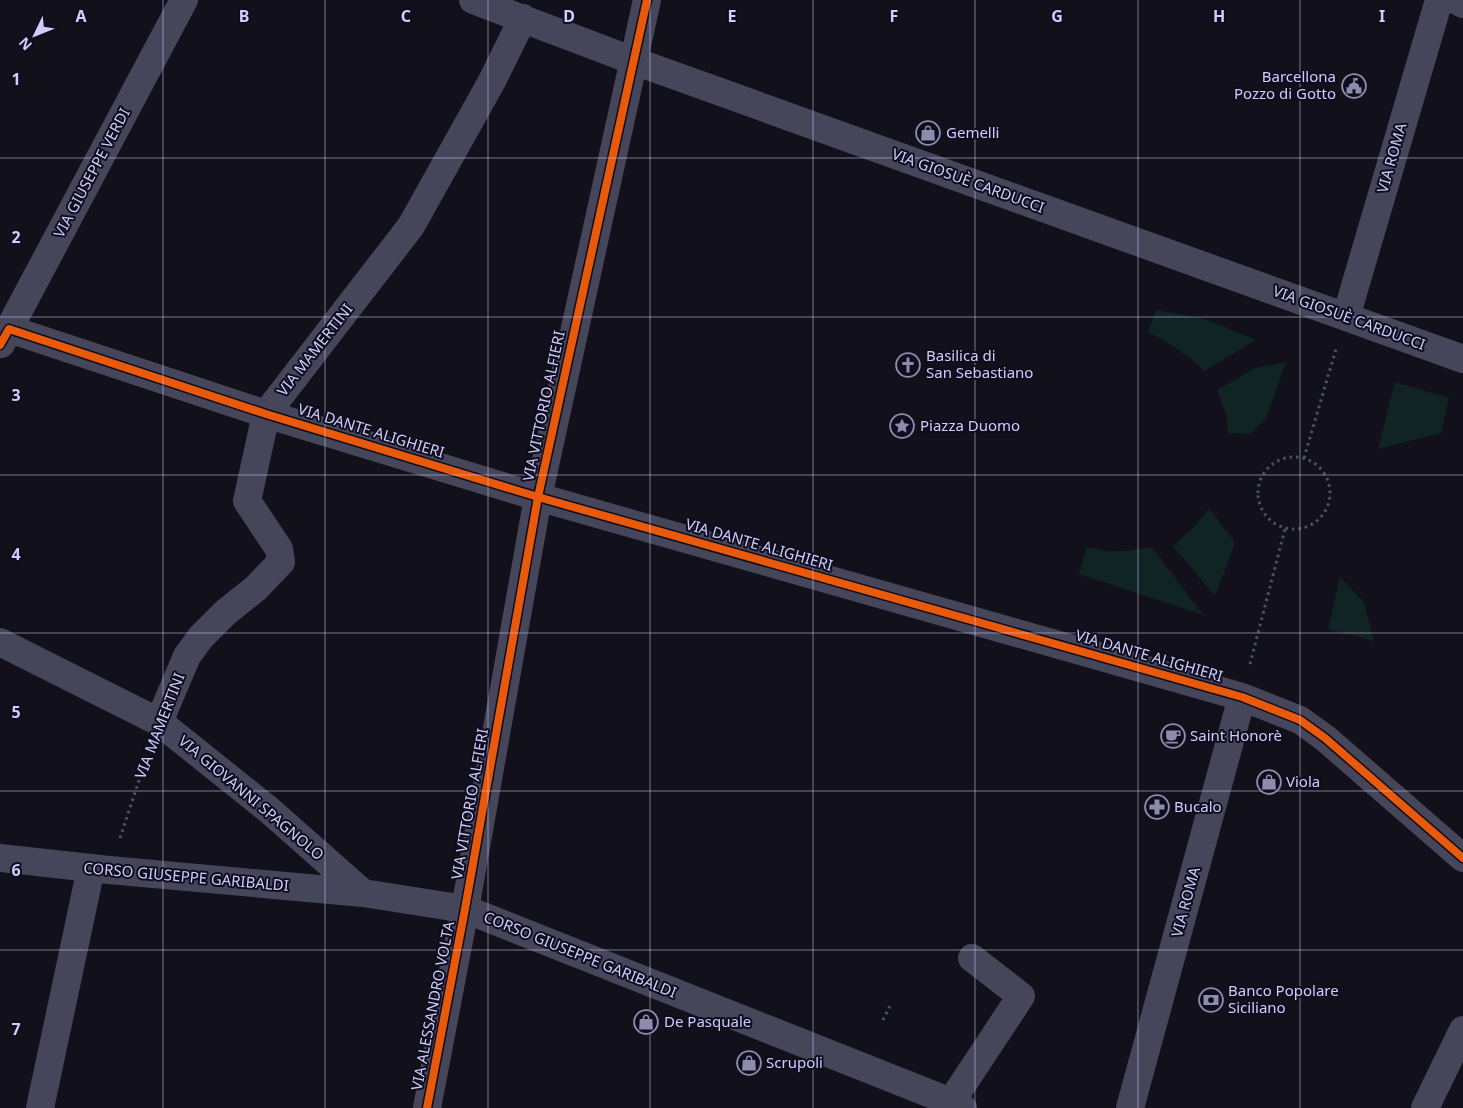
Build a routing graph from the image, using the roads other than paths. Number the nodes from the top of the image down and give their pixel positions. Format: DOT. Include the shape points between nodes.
graph roads {
  1 [pos="184,0"];
  2 [pos="474,0"];
  3 [pos="647,0"];
  4 [pos="1439,0"];
  5 [pos="1455,0"];
  6 [pos="1463,4"];
  7 [pos="523,18"];
  8 [pos="634,61"];
  9 [pos="1346,317"];
  10 [pos="4,337"];
  11 [pos="1463,359"];
  12 [pos="266,414"];
  13 [pos="538,497"];
  14 [pos="0,642"];
  15 [pos="1242,697"];
  16 [pos="159,722"];
  17 [pos="0,858"];
  18 [pos="1463,858"];
  19 [pos="100,869"];
  20 [pos="363,893"];
  21 [pos="465,909"];
  22 [pos="972,958"];
  23 [pos="1463,1030"];
  24 [pos="957,1105"];
  25 [pos="40,1108"];
  26 [pos="427,1108"];
  27 [pos="1130,1108"];
  28 [pos="1425,1108"];
  1 -- 10 [label="street, VIA GIUSEPPE VERDI"];
  2 -- 7 [label="street, VIA GIOSUÈ CARDUCCI"];
  3 -- 8 [label="street, VIA VITTORIO ALFIERI"];
  4 -- 9 [label="street, VIA ROMA"];
  5 -- 6 [label="street"];
  7 -- 8 [label="street, VIA GIOSUÈ CARDUCCI"];
  7 -- 12 [label="street, VIA MAMERTINI" via="492,81 411,226"];
  8 -- 9 [label="street, VIA GIOSUÈ CARDUCCI"];
  8 -- 13 [label="street, VIA VITTORIO ALFIERI"];
  9 -- 11 [label="street, VIA GIOSUÈ CARDUCCI"];
  10 -- 12 [label="street, VIA DANTE ALIGHIERI"];
  12 -- 13 [label="street, VIA DANTE ALIGHIERI"];
  12 -- 16 [label="street, VIA MAMERTINI" via="247,501 278,549 281,562 200,637 187,656"];
  13 -- 15 [label="street, VIA DANTE ALIGHIERI"];
  13 -- 21 [label="street, VIA VITTORIO ALFIERI"];
  14 -- 16 [label="street, VIA GIOVANNI SPAGNOLO"];
  15 -- 18 [label="street, VIA DANTE ALIGHIERI" via="1300,720 1325,738"];
  15 -- 27 [label="street, VIA ROMA"];
  16 -- 20 [label="street, VIA GIOVANNI SPAGNOLO" via="269,810"];
  17 -- 19 [label="street, CORSO GIUSEPPE GARIBALDI"];
  19 -- 20 [label="street, CORSO GIUSEPPE GARIBALDI"];
  19 -- 25 [label="street"];
  20 -- 21 [label="street, CORSO GIUSEPPE GARIBALDI"];
  21 -- 24 [label="street, CORSO GIUSEPPE GARIBALDI"];
  21 -- 26 [label="street, VIA ALESSANDRO VOLTA"];
  22 -- 24 [label="street" via="1021,996"];
  23 -- 28 [label="street"];
}
